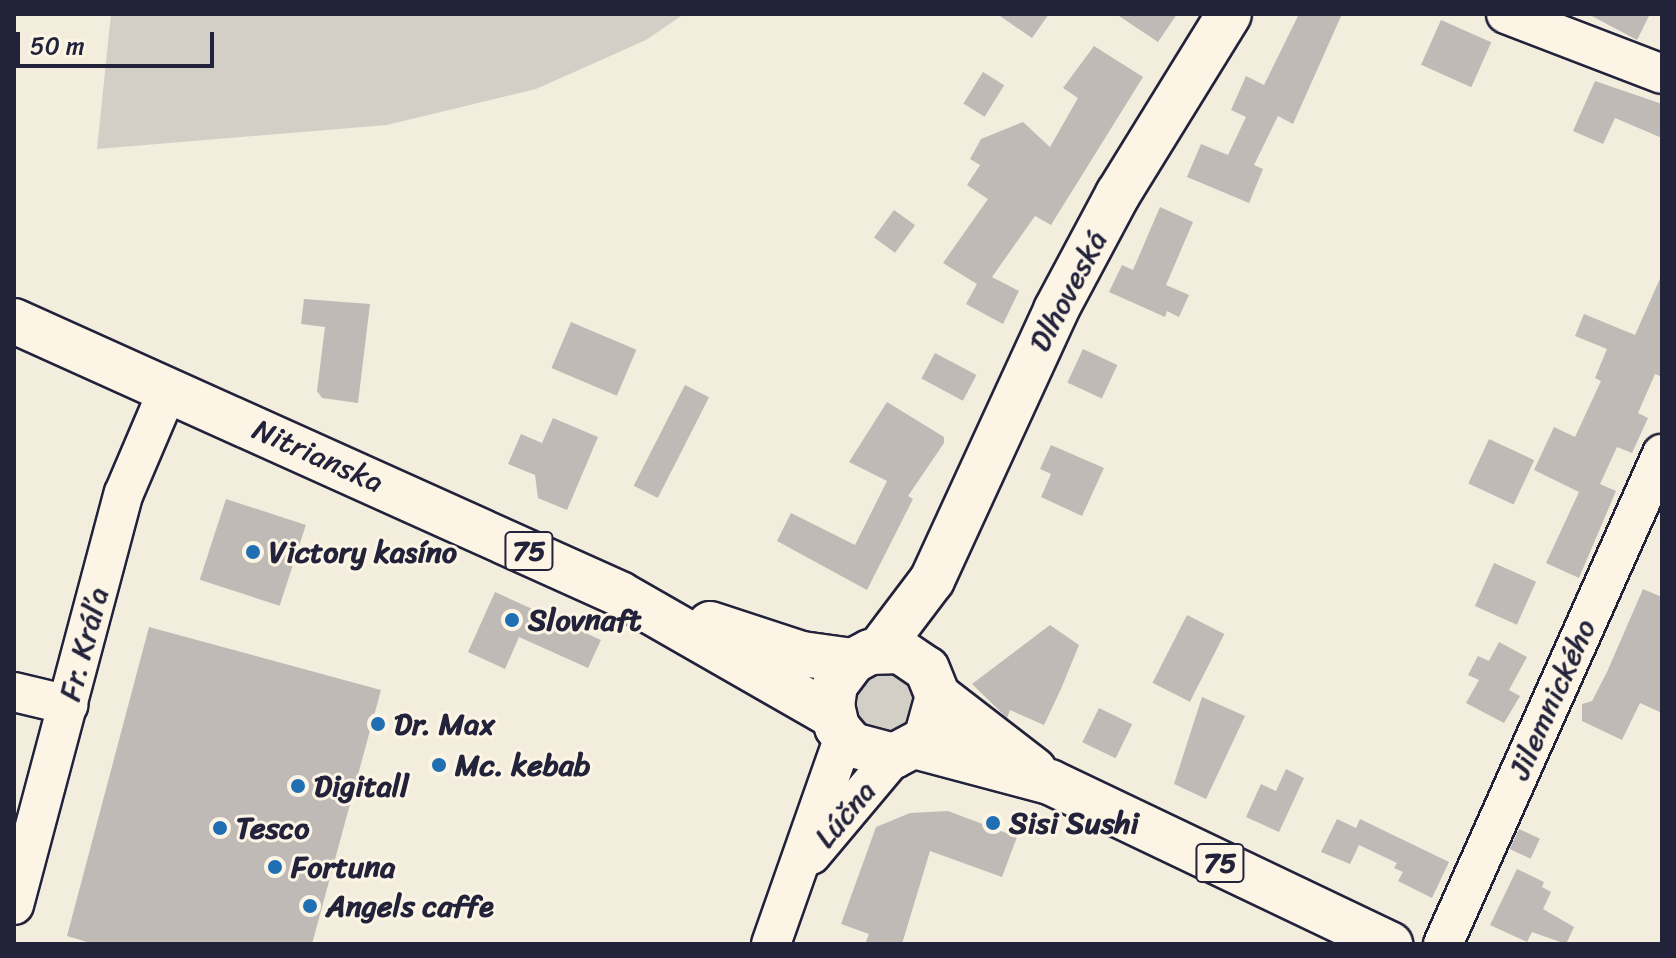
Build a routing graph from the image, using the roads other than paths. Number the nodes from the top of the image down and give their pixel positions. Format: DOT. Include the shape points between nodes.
graph roads {
  1 [pos="1229,14"];
  2 [pos="1506,14"];
  3 [pos="1662,74"];
  4 [pos="14,321"];
  5 [pos="168,390"];
  6 [pos="1662,454"];
  7 [pos="932,580"];
  8 [pos="620,594"];
  9 [pos="866,655"];
  10 [pos="932,682"];
  11 [pos="14,692"];
  12 [pos="68,705"];
  13 [pos="838,726"];
  14 [pos="906,752"];
  15 [pos="1050,782"];
  16 [pos="797,872"];
  17 [pos="14,905"];
  18 [pos="771,944"];
  19 [pos="1390,944"];
  20 [pos="1443,944"];
  1 -- 7 [label="main road, Dlhoveská" via="1118,194 1056,310"];
  2 -- 3 [label="street"];
  4 -- 5 [label="main road, Nitrianska / 75"];
  5 -- 8 [label="main road, Nitrianska / 75"];
  5 -- 12 [label="street, Fr. Kráľa" via="124,493"];
  6 -- 20 [label="street, Jilemnického"];
  7 -- 9 [label="main road, Dlhoveská"];
  7 -- 10 [label="main road, Dlhoveská"];
  8 -- 9 [label="main road, Nitrianska / 75" via="802,654"];
  8 -- 13 [label="main road, Nitrianska / 75"];
  9 -- 10 [label="main road, Nitrianska / 75" via="900,651"];
  9 -- 13 [label="main road" via="835,685"];
  10 -- 14 [label="main road" via="933,729"];
  10 -- 15 [label="main road, Nitrianska / 75"];
  11 -- 12 [label="street"];
  12 -- 17 [label="street, Fr. Kráľa"];
  13 -- 14 [label="main road, Nitrianska / 75" via="861,751"];
  13 -- 16 [label="street, Lúčna"];
  14 -- 15 [label="main road, Nitrianska / 75"];
  14 -- 16 [label="street, Lúčna"];
  15 -- 19 [label="main road, Nitrianska / 75"];
  16 -- 18 [label="street, Lúčna"];
}
